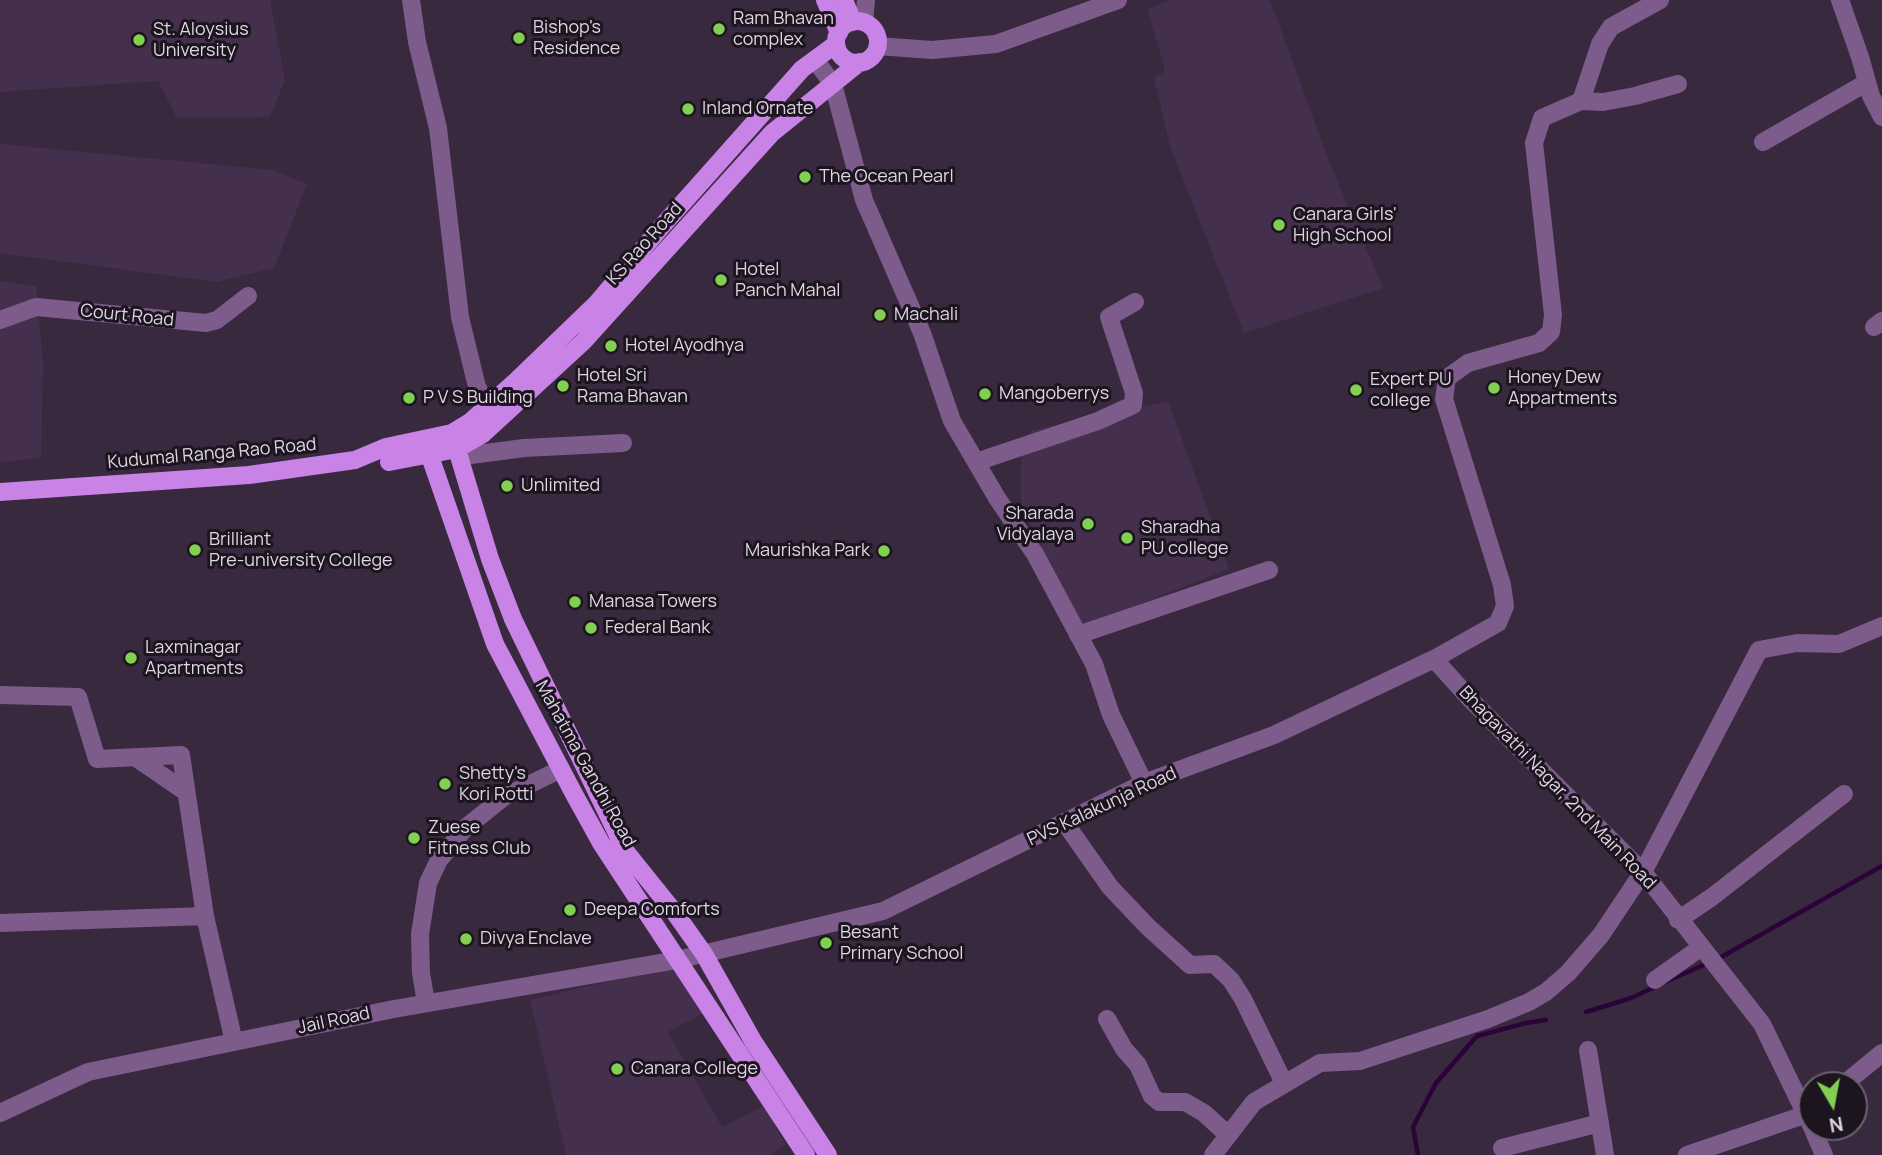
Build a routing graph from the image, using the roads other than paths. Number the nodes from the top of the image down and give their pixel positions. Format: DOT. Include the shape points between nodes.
graph roads {
  1 [pos="411,0"];
  2 [pos="825,0"];
  3 [pos="844,0"];
  4 [pos="866,0"];
  5 [pos="1118,0"];
  6 [pos="1660,0"];
  7 [pos="1840,0"];
  8 [pos="848,30"];
  9 [pos="877,46"];
  10 [pos="815,60"];
  11 [pos="860,62"];
  12 [pos="1866,83"];
  13 [pos="834,84"];
  14 [pos="1678,84"];
  15 [pos="1581,101"];
  16 [pos="1882,117"];
  17 [pos="1763,142"];
  18 [pos="248,296"];
  19 [pos="1135,302"];
  20 [pos="0,320"];
  21 [pos="515,393"];
  22 [pos="488,405"];
  23 [pos="623,443"];
  24 [pos="426,448"];
  25 [pos="462,459"];
  26 [pos="355,460"];
  27 [pos="389,462"];
  28 [pos="975,462"];
  29 [pos="439,481"];
  30 [pos="0,492"];
  31 [pos="1269,570"];
  32 [pos="1882,626"];
  33 [pos="1078,635"];
  34 [pos="1434,659"];
  35 [pos="0,695"];
  36 [pos="135,757"];
  37 [pos="561,769"];
  38 [pos="1144,783"];
  39 [pos="186,792"];
  40 [pos="1844,794"];
  41 [pos="1065,822"];
  42 [pos="1643,872"];
  43 [pos="205,916"];
  44 [pos="1678,920"];
  45 [pos="0,923"];
  46 [pos="1703,951"];
  47 [pos="704,954"];
  48 [pos="677,960"];
  49 [pos="1656,980"];
  50 [pos="426,1003"];
  51 [pos="1107,1018"];
  52 [pos="234,1042"];
  53 [pos="1588,1049"];
  54 [pos="1882,1053"];
  55 [pos="1860,1071"];
  56 [pos="1284,1083"];
  57 [pos="1798,1095"];
  58 [pos="0,1112"];
  59 [pos="1600,1122"];
  60 [pos="1798,1124"];
  61 [pos="1227,1134"];
  62 [pos="1502,1148"];
  63 [pos="806,1155"];
  64 [pos="828,1155"];
  65 [pos="1213,1155"];
  66 [pos="1605,1155"];
  67 [pos="1687,1155"];
  1 -- 22 [label="street" via="438,128 460,317 477,387"];
  2 -- 8 [label="main road"];
  3 -- 8 [label="main road"];
  4 -- 8 [label="street"];
  5 -- 9 [label="street" via="996,44 932,50"];
  6 -- 15 [label="street" via="1611,27 1600,44"];
  7 -- 12 [label="street"];
  8 -- 9 [label="main road" via="873,29"];
  8 -- 10 [label="main road, KS Rao Road"];
  8 -- 11 [label="main road" via="841,55"];
  9 -- 11 [label="main road" via="873,56"];
  10 -- 13 [label="street"];
  10 -- 21 [label="main road, KS Rao Road" via="718,162"];
  11 -- 13 [label="main road, KS Rao Road"];
  12 -- 16 [label="street"];
  12 -- 17 [label="street"];
  13 -- 21 [label="main road, KS Rao Road" via="772,133 583,342"];
  13 -- 28 [label="street" via="864,200 922,333 952,421"];
  14 -- 15 [label="street" via="1603,102"];
  15 -- 34 [label="street, PVS Kalakunja Road" via="1542,118 1534,143 1553,315 1551,332 1539,343 1468,363 1447,378 1444,399 1505,606 1497,622"];
  18 -- 20 [label="street, Court Road" via="206,323 36,307"];
  19 -- 28 [label="street" via="1109,317 1134,393 1133,405"];
  21 -- 22 [label="main road, KS Rao Road"];
  21 -- 25 [label="main road, KS Rao Road"];
  22 -- 25 [label="main road, KS Rao Road" via="470,422"];
  23 -- 25 [label="street" via="524,448"];
  24 -- 25 [label="main road, KS Rao Road"];
  24 -- 26 [label="main road, Kudumal Ranga Rao Road" via="386,447"];
  24 -- 27 [label="main road"];
  24 -- 29 [label="main road, Mahatma Gandhi Road"];
  25 -- 47 [label="main road, Mahatma Gandhi Road" via="490,559 513,620 626,852"];
  26 -- 27 [label="main road"];
  26 -- 30 [label="main road, Kudumal Ranga Rao Road" via="250,475"];
  27 -- 29 [label="main road" via="412,465"];
  28 -- 33 [label="street" via="1035,554"];
  29 -- 37 [label="main road, Mahatma Gandhi Road" via="495,644"];
  31 -- 33 [label="street"];
  32 -- 42 [label="street" via="1839,644 1797,643 1759,650"];
  33 -- 38 [label="street"];
  34 -- 38 [label="street, PVS Kalakunja Road" via="1274,735"];
  34 -- 42 [label="street, Bhagavathi Nagar, 2nd Main Road"];
  35 -- 36 [label="street" via="78,697 97,759"];
  36 -- 39 [label="street"];
  36 -- 39 [label="street" via="181,755"];
  37 -- 48 [label="main road, Mahatma Gandhi Road" via="601,844"];
  37 -- 50 [label="street" via="504,797 465,828 439,860 428,883 420,934"];
  38 -- 41 [label="street, PVS Kalakunja Road"];
  39 -- 43 [label="street"];
  40 -- 44 [label="street"];
  41 -- 47 [label="street, PVS Kalakunja Road" via="883,911"];
  41 -- 56 [label="street" via="1110,887 1148,927 1190,965 1214,964 1231,980"];
  42 -- 44 [label="street, Bhagavathi Nagar, 2nd Main Road"];
  42 -- 56 [label="street" via="1601,935 1568,973 1537,997 1488,1019 1360,1061 1320,1063"];
  43 -- 45 [label="street"];
  43 -- 52 [label="street"];
  44 -- 46 [label="street, Bhagavathi Nagar, 2nd Main Road"];
  46 -- 49 [label="street"];
  46 -- 57 [label="street, Bhagavathi Nagar, 2nd Main Road" via="1762,1024"];
  47 -- 48 [label="street, PVS Kalakunja Road"];
  47 -- 64 [label="main road, Mahatma Gandhi Road" via="753,1041"];
  48 -- 50 [label="street, Jail Road"];
  48 -- 63 [label="main road, Mahatma Gandhi Road"];
  50 -- 52 [label="street, Jail Road"];
  51 -- 61 [label="street" via="1159,1102 1185,1102"];
  52 -- 58 [label="street, Jail Road" via="88,1072"];
  53 -- 59 [label="street"];
  54 -- 55 [label="street"];
  56 -- 61 [label="street" via="1254,1102"];
  59 -- 62 [label="street"];
  59 -- 66 [label="street"];
  60 -- 67 [label="street"];
  61 -- 65 [label="street"];
}
